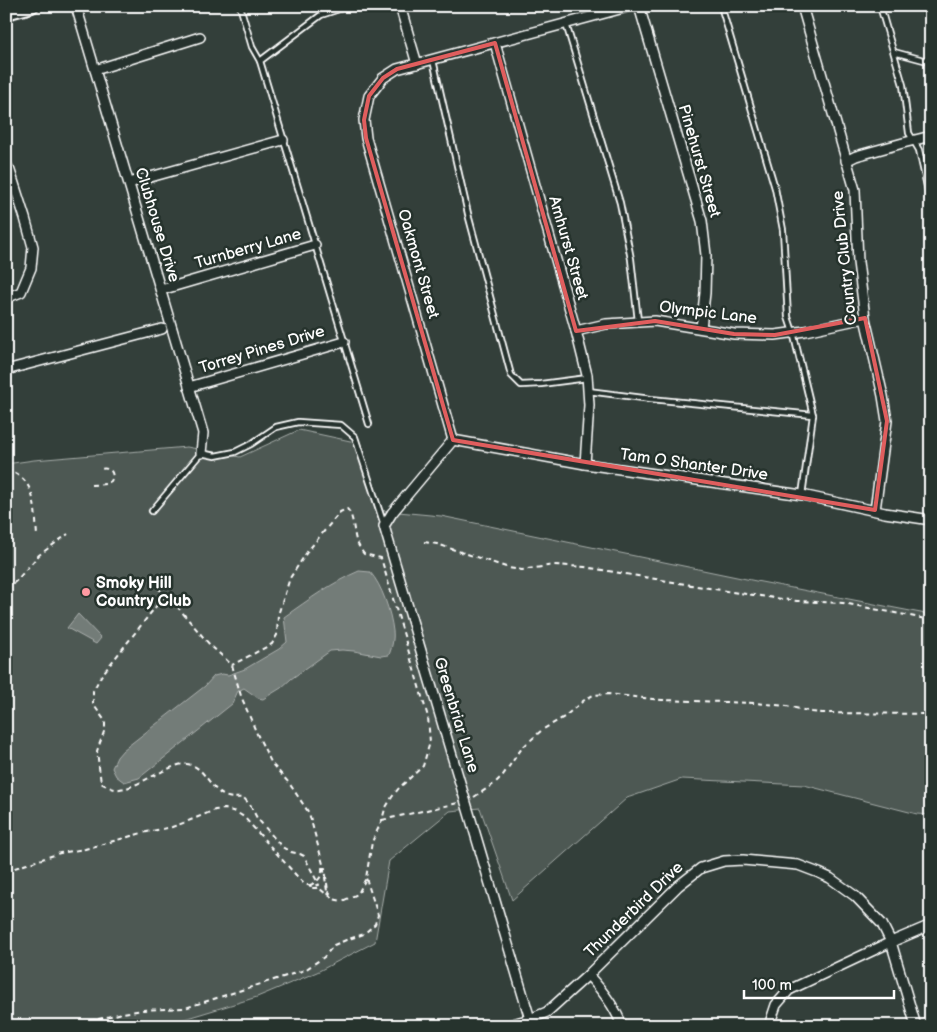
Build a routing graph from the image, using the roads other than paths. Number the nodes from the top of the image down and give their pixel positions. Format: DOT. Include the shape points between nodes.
graph roads {
  1 [pos="32,6"];
  2 [pos="76,6"];
  3 [pos="240,6"];
  4 [pos="348,6"];
  5 [pos="400,6"];
  6 [pos="631,6"];
  7 [pos="639,6"];
  8 [pos="721,6"];
  9 [pos="802,6"];
  10 [pos="880,6"];
  11 [pos="6,13"];
  12 [pos="566,24"];
  13 [pos="200,37"];
  14 [pos="494,43"];
  15 [pos="894,52"];
  16 [pos="432,60"];
  17 [pos="260,61"];
  18 [pos="931,62"];
  19 [pos="417,64"];
  20 [pos="95,70"];
  21 [pos="931,136"];
  22 [pos="283,140"];
  23 [pos="913,140"];
  24 [pos="846,161"];
  25 [pos="6,164"];
  26 [pos="129,183"];
  27 [pos="931,205"];
  28 [pos="314,245"];
  29 [pos="160,290"];
  30 [pos="6,298"];
  31 [pos="865,318"];
  32 [pos="638,321"];
  33 [pos="701,328"];
  34 [pos="162,330"];
  35 [pos="576,331"];
  36 [pos="794,332"];
  37 [pos="344,342"];
  38 [pos="6,370"];
  39 [pos="587,378"];
  40 [pos="189,388"];
  41 [pos="588,391"];
  42 [pos="813,415"];
  43 [pos="369,424"];
  44 [pos="453,440"];
  45 [pos="201,453"];
  46 [pos="585,464"];
  47 [pos="802,495"];
  48 [pos="875,510"];
  49 [pos="152,511"];
  50 [pos="931,520"];
  51 [pos="384,526"];
  52 [pos="931,925"];
  53 [pos="891,942"];
  54 [pos="588,975"];
  55 [pos="530,1019"];
  56 [pos="506,1026"];
  57 [pos="622,1026"];
  58 [pos="769,1026"];
  59 [pos="916,1026"];
  1 -- 11 [label="street"];
  2 -- 20 [label="street, Clubhouse Drive"];
  3 -- 17 [label="lane" via="252,47"];
  4 -- 17 [label="lane" via="321,15"];
  5 -- 19 [label="street"];
  6 -- 12 [label="street"];
  7 -- 33 [label="street, Pinehurst Street" via="702,221 706,255"];
  8 -- 36 [label="lane" via="775,188 783,230 788,317"];
  9 -- 24 [label="street, Country Club Drive"];
  10 -- 15 [label="lane"];
  12 -- 14 [label="street"];
  12 -- 32 [label="lane" via="620,203"];
  13 -- 20 [label="street"];
  14 -- 16 [label="street"];
  14 -- 35 [label="street, Amhurst Street"];
  15 -- 18 [label="lane"];
  15 -- 23 [label="lane"];
  16 -- 19 [label="street"];
  16 -- 39 [label="lane" via="469,218 511,375 521,385"];
  17 -- 22 [label="lane"];
  19 -- 44 [label="street, Oakmont Street" via="397,69 383,78 369,96 364,120 366,138"];
  20 -- 26 [label="street, Clubhouse Drive"];
  21 -- 23 [label="street"];
  22 -- 26 [label="street"];
  22 -- 28 [label="lane"];
  23 -- 24 [label="street"];
  23 -- 27 [label="lane" via="919,150"];
  24 -- 31 [label="street, Country Club Drive" via="854,190"];
  25 -- 30 [label="street" via="33,247 31,268 21,292"];
  26 -- 29 [label="street, Clubhouse Drive"];
  28 -- 29 [label="street, Turnberry Lane"];
  28 -- 37 [label="lane"];
  29 -- 40 [label="street, Clubhouse Drive"];
  31 -- 36 [label="street, Olympic Lane"];
  31 -- 48 [label="street, Country Club Drive" via="887,421"];
  32 -- 33 [label="street, Olympic Lane" via="655,320"];
  32 -- 35 [label="street, Olympic Lane"];
  33 -- 36 [label="street, Olympic Lane" via="734,334"];
  34 -- 38 [label="street"];
  35 -- 39 [label="street, Amhurst Street"];
  36 -- 42 [label="lane"];
  37 -- 40 [label="street, Torrey Pines Drive"];
  37 -- 43 [label="lane"];
  39 -- 41 [label="street, Amhurst Street"];
  40 -- 45 [label="street, Clubhouse Drive" via="203,433"];
  41 -- 42 [label="lane"];
  41 -- 46 [label="street, Amhurst Street"];
  42 -- 47 [label="lane"];
  44 -- 46 [label="street, Tam O Shanter Drive"];
  44 -- 51 [label="street"];
  45 -- 49 [label="lane"];
  45 -- 51 [label="lane" via="215,456 235,452 276,427 298,422 341,425 355,437"];
  46 -- 47 [label="street, Tam O Shanter Drive"];
  47 -- 48 [label="street, Tam O Shanter Drive"];
  48 -- 50 [label="street, Tam O Shanter Drive"];
  51 -- 55 [label="street, Greenbriar Lane"];
  52 -- 53 [label="street"];
  53 -- 54 [label="street, Thunderbird Drive" via="882,924 855,896 824,875 798,865 724,861 701,868 678,886"];
  53 -- 58 [label="street" via="790,990 776,1005"];
  53 -- 59 [label="street, Thunderbird Drive"];
  54 -- 55 [label="street, Thunderbird Drive" via="547,1012"];
  54 -- 57 [label="street" via="605,994"];
  55 -- 56 [label="street, Thunderbird Drive"];
}
